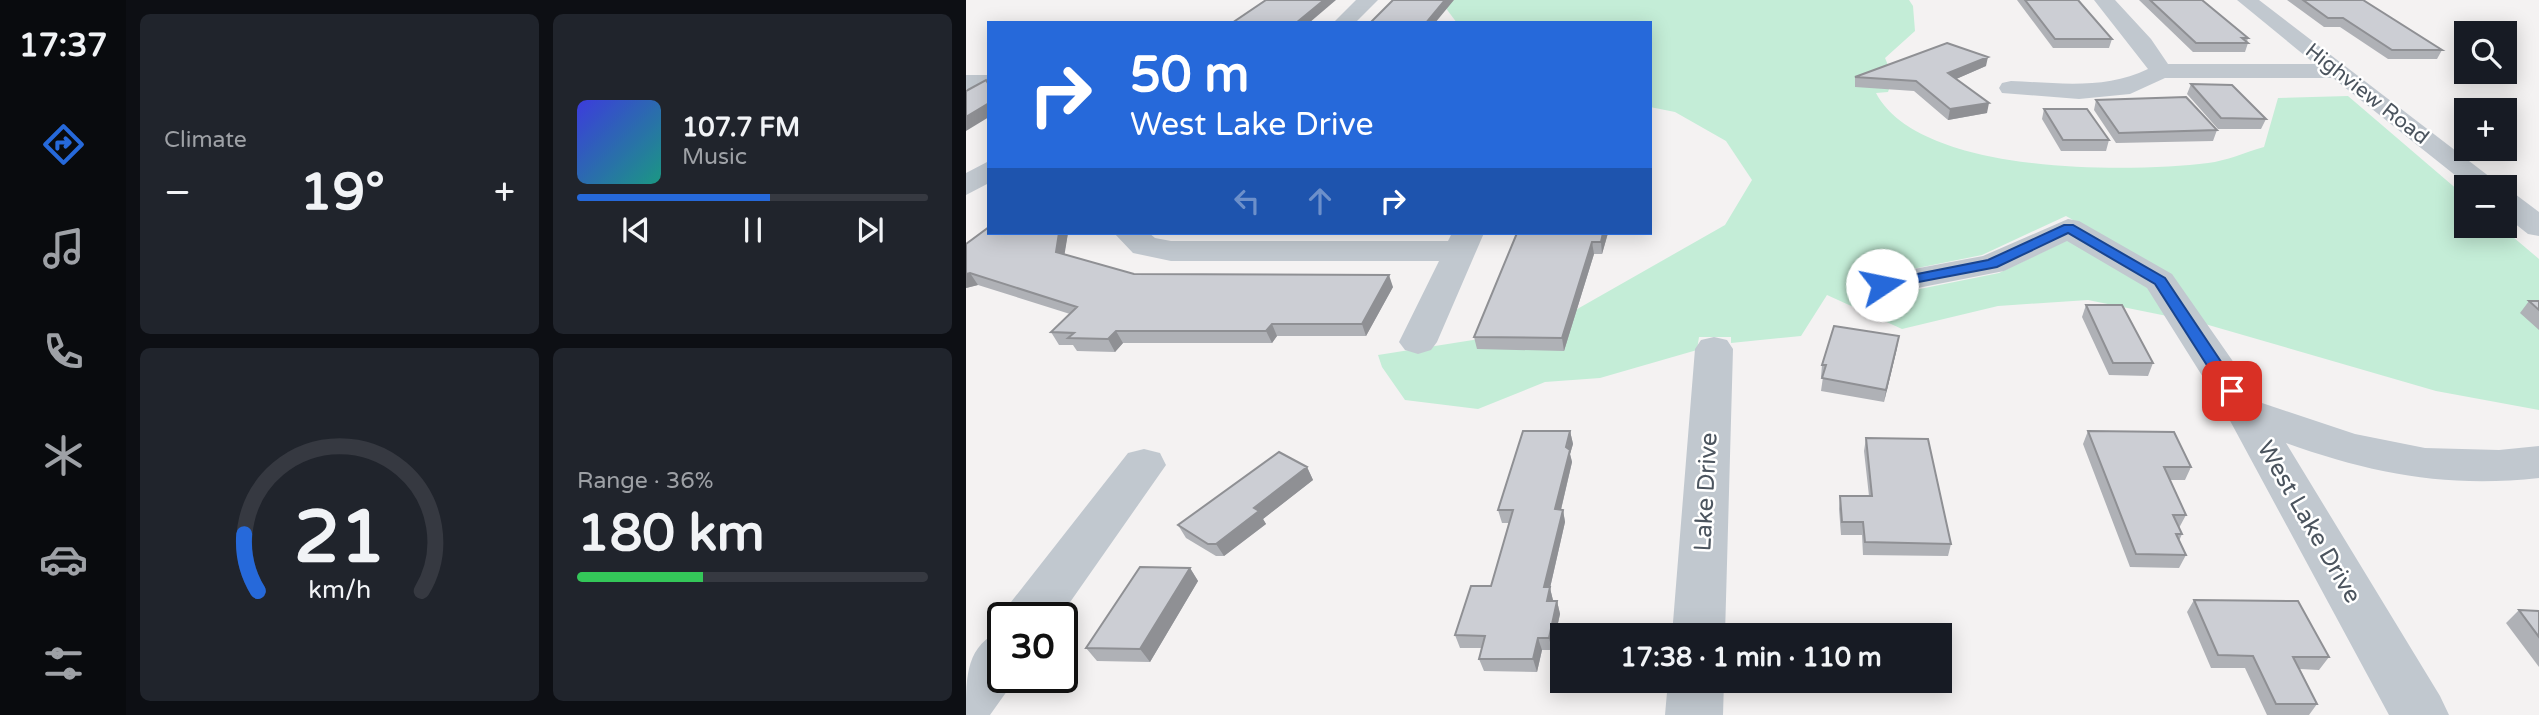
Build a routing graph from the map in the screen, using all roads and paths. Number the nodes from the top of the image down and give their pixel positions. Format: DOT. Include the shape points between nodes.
graph roads {
  1 [pos="1368,0"];
  2 [pos="2104,0"];
  3 [pos="2247,0"];
  4 [pos="1345,21"];
  5 [pos="2161,71"];
  6 [pos="2339,71"];
  7 [pos="966,82"];
  8 [pos="987,82"];
  9 [pos="2011,88"];
  10 [pos="987,171"];
  11 [pos="2473,175"];
  12 [pos="966,186"];
  13 [pos="2517,210"];
  14 [pos="2539,227"];
  15 [pos="1132,235"];
  16 [pos="1464,242"];
  17 [pos="1882,285"];
  18 [pos="1418,342"];
  19 [pos="1714,349"];
  20 [pos="2246,413"];
  21 [pos="2539,461"];
  22 [pos="1144,465"];
  23 [pos="1041,602"];
  24 [pos="1699,623"];
  25 [pos="987,674"];
  26 [pos="1695,693"];
  27 [pos="966,702"];
  28 [pos="1694,715"];
  29 [pos="2420,715"];
  1 -- 4 [label="street"];
  2 -- 5 [label="street"];
  3 -- 6 [label="street, Highview Road"];
  5 -- 6 [label="street"];
  5 -- 9 [label="street" via="2130,87 2079,92"];
  6 -- 11 [label="street, Highview Road"];
  7 -- 8 [label="street"];
  10 -- 12 [label="street"];
  13 -- 14 [label="street"];
  15 -- 16 [label="street" via="1145,246 1171,251"];
  16 -- 18 [label="street"];
  17 -- 20 [label="street, West Lake Drive" via="1992,264 2068,228 2160,281"];
  19 -- 24 [label="street, Lake Drive"];
  20 -- 21 [label="street" via="2349,450 2441,468"];
  20 -- 29 [label="street, West Lake Drive"];
  22 -- 23 [label="street"];
  25 -- 27 [label="street"];
  26 -- 28 [label="street"];
}
